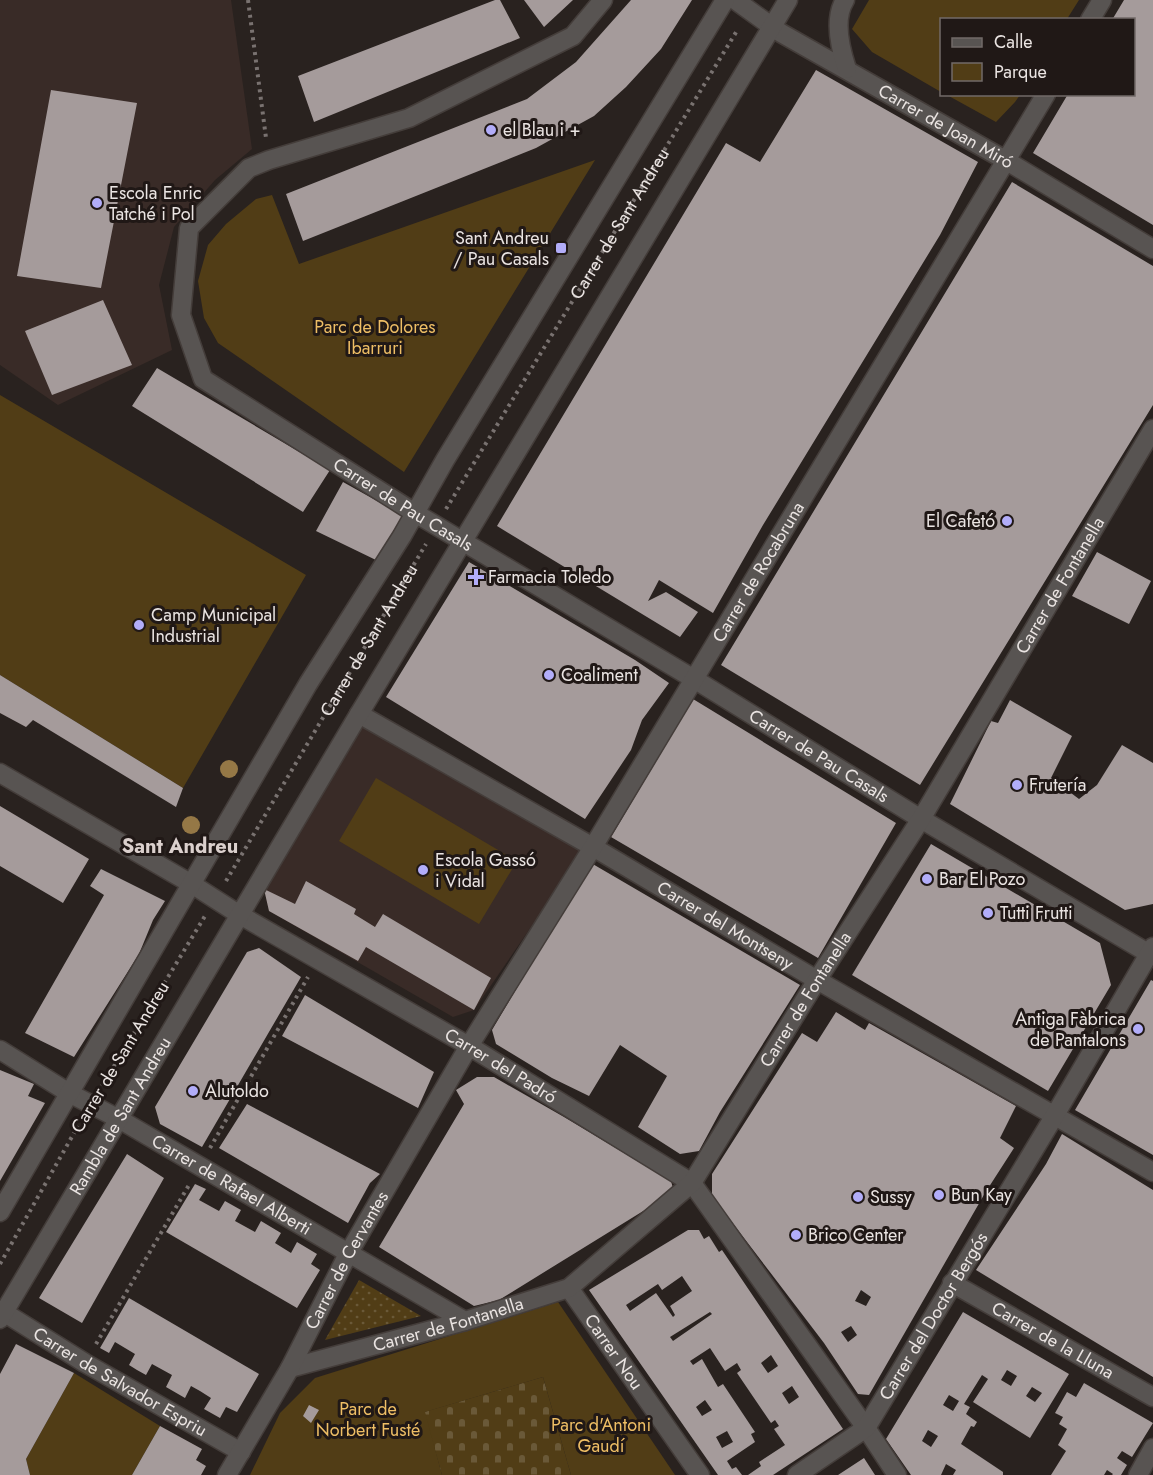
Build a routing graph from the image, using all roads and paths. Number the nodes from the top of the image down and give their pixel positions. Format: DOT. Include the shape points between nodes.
graph roads {
  1 [pos="248,0"];
  2 [pos="603,0"];
  3 [pos="789,0"];
  4 [pos="845,0"];
  5 [pos="1102,0"];
  6 [pos="736,5"];
  7 [pos="1091,18"];
  8 [pos="772,27"];
  9 [pos="847,69"];
  10 [pos="1045,96"];
  11 [pos="269,160"];
  12 [pos="1007,160"];
  13 [pos="1153,249"];
  14 [pos="1153,429"];
  15 [pos="416,513"];
  16 [pos="438,525"];
  17 [pos="464,541"];
  18 [pos="694,679"];
  19 [pos="359,714"];
  20 [pos="0,773"];
  21 [pos="921,819"];
  22 [pos="593,847"];
  23 [pos="190,883"];
  24 [pos="215,899"];
  25 [pos="240,915"];
  26 [pos="1152,952"];
  27 [pos="318,960"];
  28 [pos="817,980"];
  29 [pos="469,1046"];
  30 [pos="0,1050"];
  31 [pos="69,1093"];
  32 [pos="91,1104"];
  33 [pos="1055,1115"];
  34 [pos="119,1119"];
  35 [pos="198,1165"];
  36 [pos="1153,1172"];
  37 [pos="692,1183"];
  38 [pos="0,1212"];
  39 [pos="348,1254"];
  40 [pos="0,1264"];
  41 [pos="952,1283"];
  42 [pos="569,1288"];
  43 [pos="1,1314"];
  44 [pos="465,1321"];
  45 [pos="85,1363"];
  46 [pos="290,1368"];
  47 [pos="1153,1396"];
  48 [pos="866,1428"];
  49 [pos="1153,1448"];
  50 [pos="242,1452"];
  51 [pos="227,1475"];
  52 [pos="700,1475"];
  53 [pos="797,1475"];
  54 [pos="897,1475"];
  55 [pos="1138,1475"];
  1 -- 11 [label="path"];
  2 -- 11 [label="street, Carrer de Pau Casals" via="573,36 409,118"];
  3 -- 8 [label="street, Carrer de Sant Andreu"];
  4 -- 9 [label="street" via="839,43"];
  5 -- 7 [label="street"];
  6 -- 8 [label="street, Carrer de Joan Miró"];
  6 -- 15 [label="street, Carrer de Sant Andreu" via="445,460"];
  6 -- 16 [label="path, Carrer de Sant Andreu"];
  8 -- 9 [label="street, Carrer de Joan Miró"];
  8 -- 17 [label="street, Carrer de Sant Andreu"];
  9 -- 12 [label="street, Carrer de Joan Miró"];
  10 -- 12 [label="street, Carrer de Rocabruna"];
  11 -- 15 [label="street, Carrer de Pau Casals" via="249,168 189,228 181,315 203,379"];
  12 -- 13 [label="street, Carrer de Joan Miró"];
  12 -- 18 [label="street, Carrer de Rocabruna"];
  14 -- 21 [label="street, Carrer de Fontanella"];
  15 -- 16 [label="street, Carrer de Pau Casals"];
  15 -- 23 [label="street, Carrer de Sant Andreu" via="308,684"];
  16 -- 17 [label="street, Carrer de Pau Casals"];
  16 -- 24 [label="path, Carrer de Sant Andreu"];
  17 -- 18 [label="street, Carrer de Pau Casals"];
  17 -- 19 [label="street, Carrer de Sant Andreu"];
  18 -- 21 [label="street, Carrer de Pau Casals"];
  18 -- 22 [label="street, Carrer de Rocabruna"];
  19 -- 22 [label="street, Carrer del Montseny"];
  19 -- 25 [label="street, Carrer de Sant Andreu"];
  20 -- 23 [label="street, Carrer del Padró"];
  21 -- 26 [label="street, Carrer de Pau Casals"];
  21 -- 28 [label="street, Carrer de Fontanella"];
  22 -- 28 [label="street, Carrer del Montseny"];
  22 -- 29 [label="street, Carrer de Rocabruna"];
  23 -- 24 [label="street, Carrer del Padró"];
  23 -- 31 [label="street"];
  24 -- 25 [label="street, Carrer del Padró"];
  24 -- 32 [label="path, Carrer de Sant Andreu"];
  25 -- 27 [label="street, Carrer del Padró"];
  25 -- 34 [label="street, Rambla de Sant Andreu"];
  26 -- 33 [label="street, Carrer del Doctor Bergós"];
  27 -- 29 [label="street, Carrer del Padró"];
  27 -- 35 [label="path"];
  28 -- 33 [label="street, Carrer del Montseny"];
  28 -- 37 [label="street, Carrer de Fontanella"];
  29 -- 37 [label="street, Carrer del Padró"];
  29 -- 39 [label="street, Carrer de Cervantes"];
  30 -- 31 [label="street, Carrer de Rafael Alberti"];
  31 -- 32 [label="street, Carrer de Rafael Alberti"];
  31 -- 38 [label="street"];
  32 -- 34 [label="street, Carrer de Rafael Alberti"];
  32 -- 40 [label="path, Carrer de Sant Andreu"];
  33 -- 36 [label="street, Carrer del Montseny"];
  33 -- 41 [label="street, Carrer del Doctor Bergós"];
  34 -- 35 [label="street, Carrer de Rafael Alberti"];
  34 -- 43 [label="street, Rambla de Sant Andreu"];
  35 -- 39 [label="street, Carrer de Rafael Alberti"];
  35 -- 45 [label="path"];
  37 -- 42 [label="street, Carrer de Fontanella"];
  37 -- 48 [label="street, Carrer del Padró"];
  39 -- 44 [label="street, Carrer de Rafael Alberti"];
  39 -- 46 [label="street, Carrer de Cervantes"];
  41 -- 47 [label="street, Carrer de la Lluna"];
  41 -- 48 [label="street, Carrer del Doctor Bergós"];
  42 -- 44 [label="street, Carrer de Fontanella"];
  42 -- 52 [label="street, Carrer Nou"];
  43 -- 45 [label="street, Carrer de Salvador Espriu"];
  44 -- 46 [label="street, Carrer de Fontanella"];
  45 -- 50 [label="street, Carrer de Salvador Espriu"];
  46 -- 50 [label="street, Carrer de Cervantes"];
  48 -- 53 [label="street, Carrer del Doctor Bergós"];
  48 -- 54 [label="street, Carrer del Padró"];
  49 -- 55 [label="street"];
  50 -- 51 [label="street, Carrer de Cervantes"];
}
